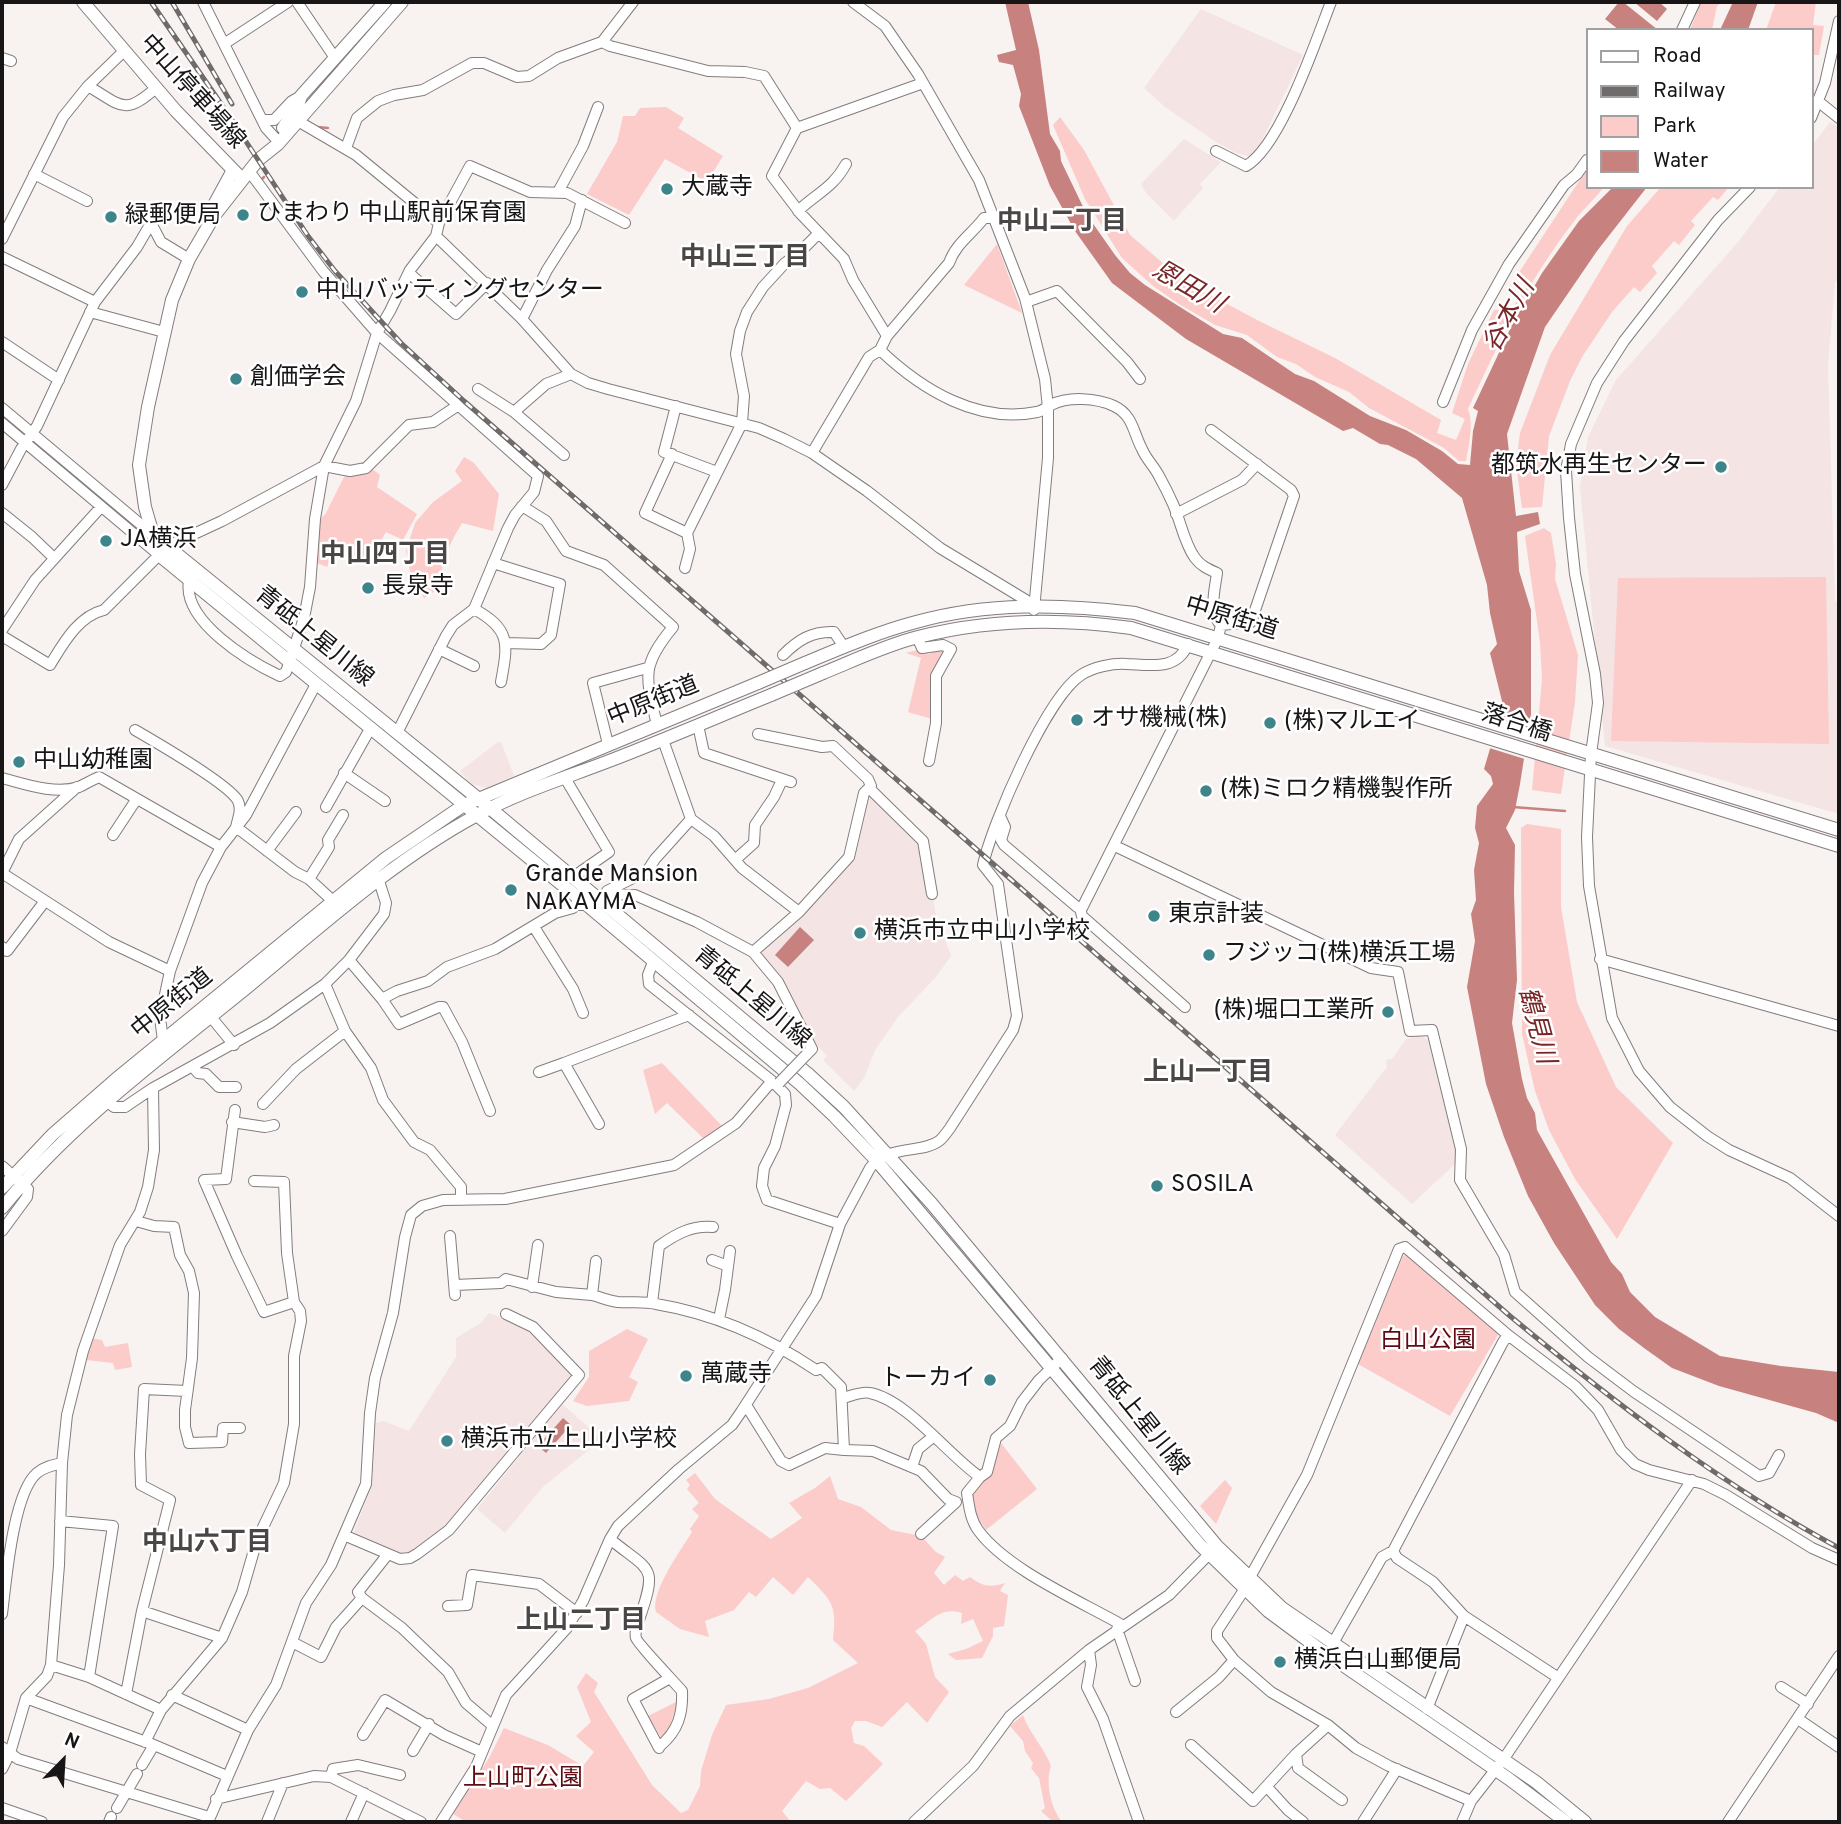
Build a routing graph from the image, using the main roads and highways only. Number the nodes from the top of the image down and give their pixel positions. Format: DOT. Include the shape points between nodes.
graph roads {
  1 [pos="83,2"];
  2 [pos="387,5"];
  3 [pos="294,119"];
  4 [pos="241,173"];
  5 [pos="163,551"];
  6 [pos="1443,708"];
  7 [pos="1440,723"];
  8 [pos="477,798"];
  9 [pos="464,805"];
  10 [pos="491,808"];
  11 [pos="477,815"];
  12 [pos="1839,830"];
  13 [pos="1839,846"];
  14 [pos="595,902"];
  15 [pos="102,1099"];
  16 [pos="882,1157"];
  17 [pos="18,1179"];
  18 [pos="2,1188"];
  19 [pos="2,1208"];
  20 [pos="1213,1550"];
  21 [pos="1499,1765"];
  22 [pos="1566,1822"];
  23 [pos="1585,1822"];
  1 -- 4 [label="main road, 中山停車場線" via="156,88"];
  2 -- 3 [label="main road" via="377,30"];
  2 -- 3 [label="main road" via="301,96"];
  3 -- 4 [label="main road" via="278,144 272,144"];
  4 -- 5 [label="main road, 青砥上星川線" via="215,203 214,216 172,300 164,332 139,465 151,533"];
  5 -- 8 [label="main road, 青砥上星川線" via="295,650"];
  5 -- 9 [label="main road, 青砥上星川線" via="189,581"];
  6 -- 8 [label="main road, 中原街道, bridge" via="1219,631 1135,613 1034,605 916,622 844,647"];
  6 -- 12 [label="main road, 落合橋"];
  7 -- 10 [label="main road, 中原街道, bridge" via="1131,628 1000,622 916,637"];
  7 -- 13 [label="main road, 落合橋"];
  8 -- 9 [label="main road, 中原街道"];
  8 -- 10 [label="main road, 青砥上星川線"];
  9 -- 11 [label="main road, 青砥上星川線"];
  9 -- 15 [label="main road, 中原街道" via="333,901 163,1040"];
  10 -- 11 [label="main road, 中原街道"];
  10 -- 14 [label="main road, 青砥上星川線" via="573,877"];
  11 -- 14 [label="main road, 青砥上星川線"];
  11 -- 15 [label="main road, 中原街道" via="379,881"];
  14 -- 16 [label="main road, 青砥上星川線" via="653,962"];
  14 -- 16 [label="main road, 青砥上星川線" via="807,1073 844,1107"];
  15 -- 17 [label="main road, 中原街道"];
  16 -- 20 [label="main road, 青砥上星川線" via="1052,1368"];
  16 -- 20 [label="main road, 青砥上星川線" via="1062,1358"];
  17 -- 18 [label="main road, 中原街道"];
  17 -- 19 [label="main road, 中原街道"];
  20 -- 21 [label="main road, 青砥上星川線" via="1282,1608"];
  20 -- 21 [label="main road, 青砥上星川線" via="1244,1590 1318,1648"];
  21 -- 22 [label="main road, 青砥上星川線"];
  21 -- 23 [label="main road, 青砥上星川線" via="1536,1782"];
}
